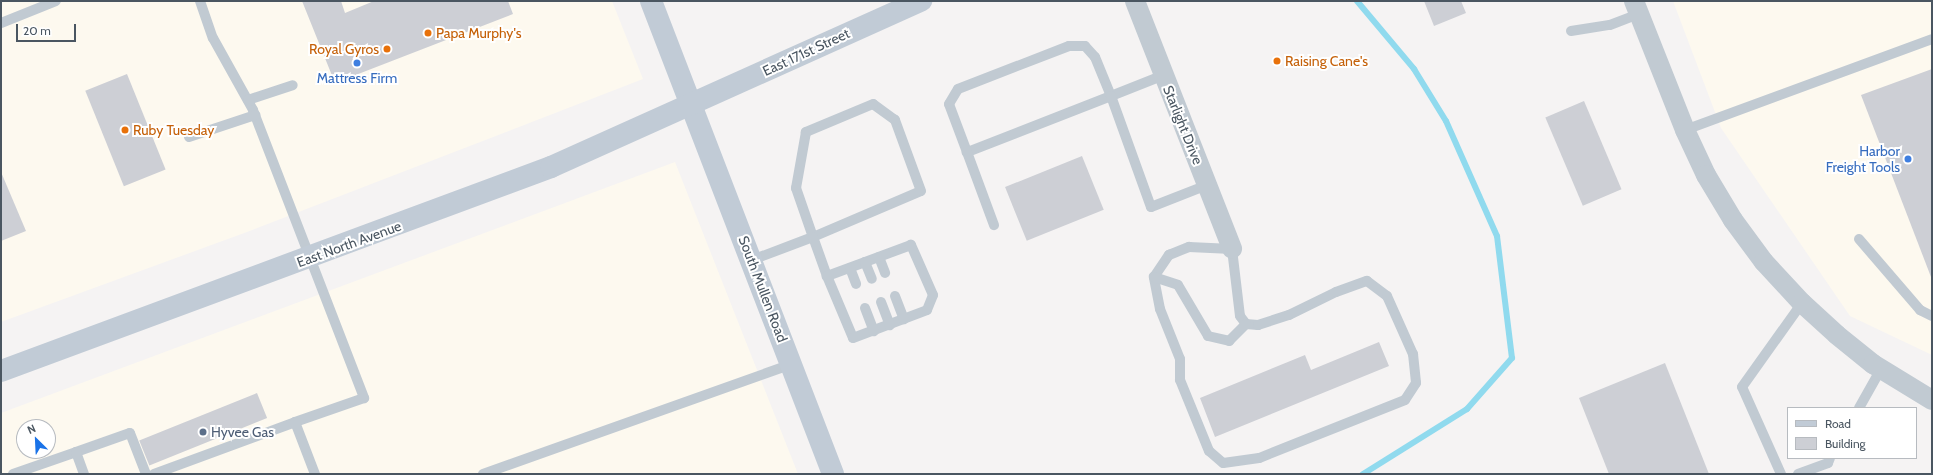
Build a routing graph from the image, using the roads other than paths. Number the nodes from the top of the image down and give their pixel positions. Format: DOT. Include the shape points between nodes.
graph roads {
  1 [pos="56,1"];
  2 [pos="200,1"];
  3 [pos="650,1"];
  4 [pos="921,1"];
  5 [pos="1135,1"];
  6 [pos="1637,8"];
  7 [pos="1,23"];
  8 [pos="1571,31"];
  9 [pos="1932,39"];
  10 [pos="1164,75"];
  11 [pos="293,85"];
  12 [pos="1110,96"];
  13 [pos="248,100"];
  14 [pos="691,105"];
  15 [pos="255,114"];
  16 [pos="1684,130"];
  17 [pos="189,137"];
  18 [pos="967,152"];
  19 [pos="1207,185"];
  20 [pos="994,225"];
  21 [pos="813,237"];
  22 [pos="1859,240"];
  23 [pos="1232,249"];
  24 [pos="879,257"];
  25 [pos="310,259"];
  26 [pos="752,260"];
  27 [pos="865,262"];
  28 [pos="850,268"];
  29 [pos="885,273"];
  30 [pos="827,276"];
  31 [pos="1154,277"];
  32 [pos="872,279"];
  33 [pos="856,284"];
  34 [pos="895,296"];
  35 [pos="881,302"];
  36 [pos="1802,303"];
  37 [pos="865,308"];
  38 [pos="1932,316"];
  39 [pos="904,319"];
  40 [pos="1246,324"];
  41 [pos="890,325"];
  42 [pos="874,331"];
  43 [pos="792,364"];
  44 [pos="1881,369"];
  45 [pos="1,371"];
  46 [pos="1932,400"];
  47 [pos="1860,407"];
  48 [pos="295,422"];
  49 [pos="76,452"];
  50 [pos="1830,459"];
  51 [pos="13,474"];
  52 [pos="84,474"];
  53 [pos="146,474"];
  54 [pos="154,474"];
  55 [pos="315,474"];
  56 [pos="483,474"];
  57 [pos="833,474"];
  58 [pos="1781,474"];
  59 [pos="1798,474"];
  1 -- 7 [label="lane"];
  2 -- 13 [label="lane" via="213,38"];
  3 -- 14 [label="main road, South Mullen Road"];
  4 -- 14 [label="main road, East 171st Street"];
  5 -- 10 [label="street, Starlight Drive"];
  6 -- 8 [label="lane" via="1610,25"];
  6 -- 16 [label="street"];
  9 -- 16 [label="lane"];
  10 -- 12 [label="lane"];
  10 -- 19 [label="street, Starlight Drive"];
  11 -- 13 [label="lane"];
  12 -- 18 [label="lane"];
  12 -- 18 [label="lane" via="1095,57 1085,46 1070,46 958,89 949,104"];
  12 -- 19 [label="lane" via="1151,207"];
  13 -- 15 [label="lane"];
  14 -- 25 [label="main road, East North Avenue" via="551,167"];
  14 -- 26 [label="main road, South Mullen Road"];
  15 -- 17 [label="lane"];
  15 -- 25 [label="lane"];
  16 -- 36 [label="street" via="1706,175 1733,220 1764,262"];
  18 -- 20 [label="lane"];
  19 -- 23 [label="street, Starlight Drive"];
  21 -- 21 [label="lane" via="921,191 895,120 873,104 806,132 796,188"];
  21 -- 26 [label="lane"];
  21 -- 30 [label="lane"];
  22 -- 38 [label="lane" via="1920,310"];
  23 -- 31 [label="lane" via="1189,247 1169,255"];
  23 -- 40 [label="lane" via="1240,316"];
  24 -- 27 [label="lane"];
  24 -- 29 [label="lane"];
  24 -- 39 [label="lane" via="911,245 932,295 927,310"];
  25 -- 45 [label="main road, East North Avenue"];
  25 -- 48 [label="lane" via="364,398"];
  26 -- 43 [label="main road, South Mullen Road"];
  27 -- 28 [label="lane"];
  27 -- 32 [label="lane"];
  28 -- 30 [label="lane"];
  28 -- 33 [label="lane"];
  30 -- 42 [label="lane" via="853,338"];
  31 -- 40 [label="lane" via="1178,285 1208,336 1229,341"];
  31 -- 40 [label="lane" via="1160,309 1180,359 1180,380 1209,451 1223,463 1259,458 1405,400 1416,383 1413,354 1387,296 1367,281 1336,292 1288,315 1258,325"];
  34 -- 39 [label="lane"];
  35 -- 41 [label="lane"];
  36 -- 44 [label="street"];
  36 -- 58 [label="lane" via="1742,387"];
  37 -- 42 [label="lane"];
  39 -- 41 [label="lane"];
  41 -- 42 [label="lane"];
  43 -- 56 [label="lane"];
  43 -- 57 [label="main road, South Mullen Road"];
  44 -- 46 [label="street"];
  44 -- 47 [label="lane"];
  48 -- 54 [label="lane"];
  48 -- 55 [label="lane"];
  49 -- 51 [label="lane"];
  49 -- 52 [label="lane"];
  49 -- 53 [label="lane" via="130,433"];
  50 -- 59 [label="lane" via="1828,463"];
}
